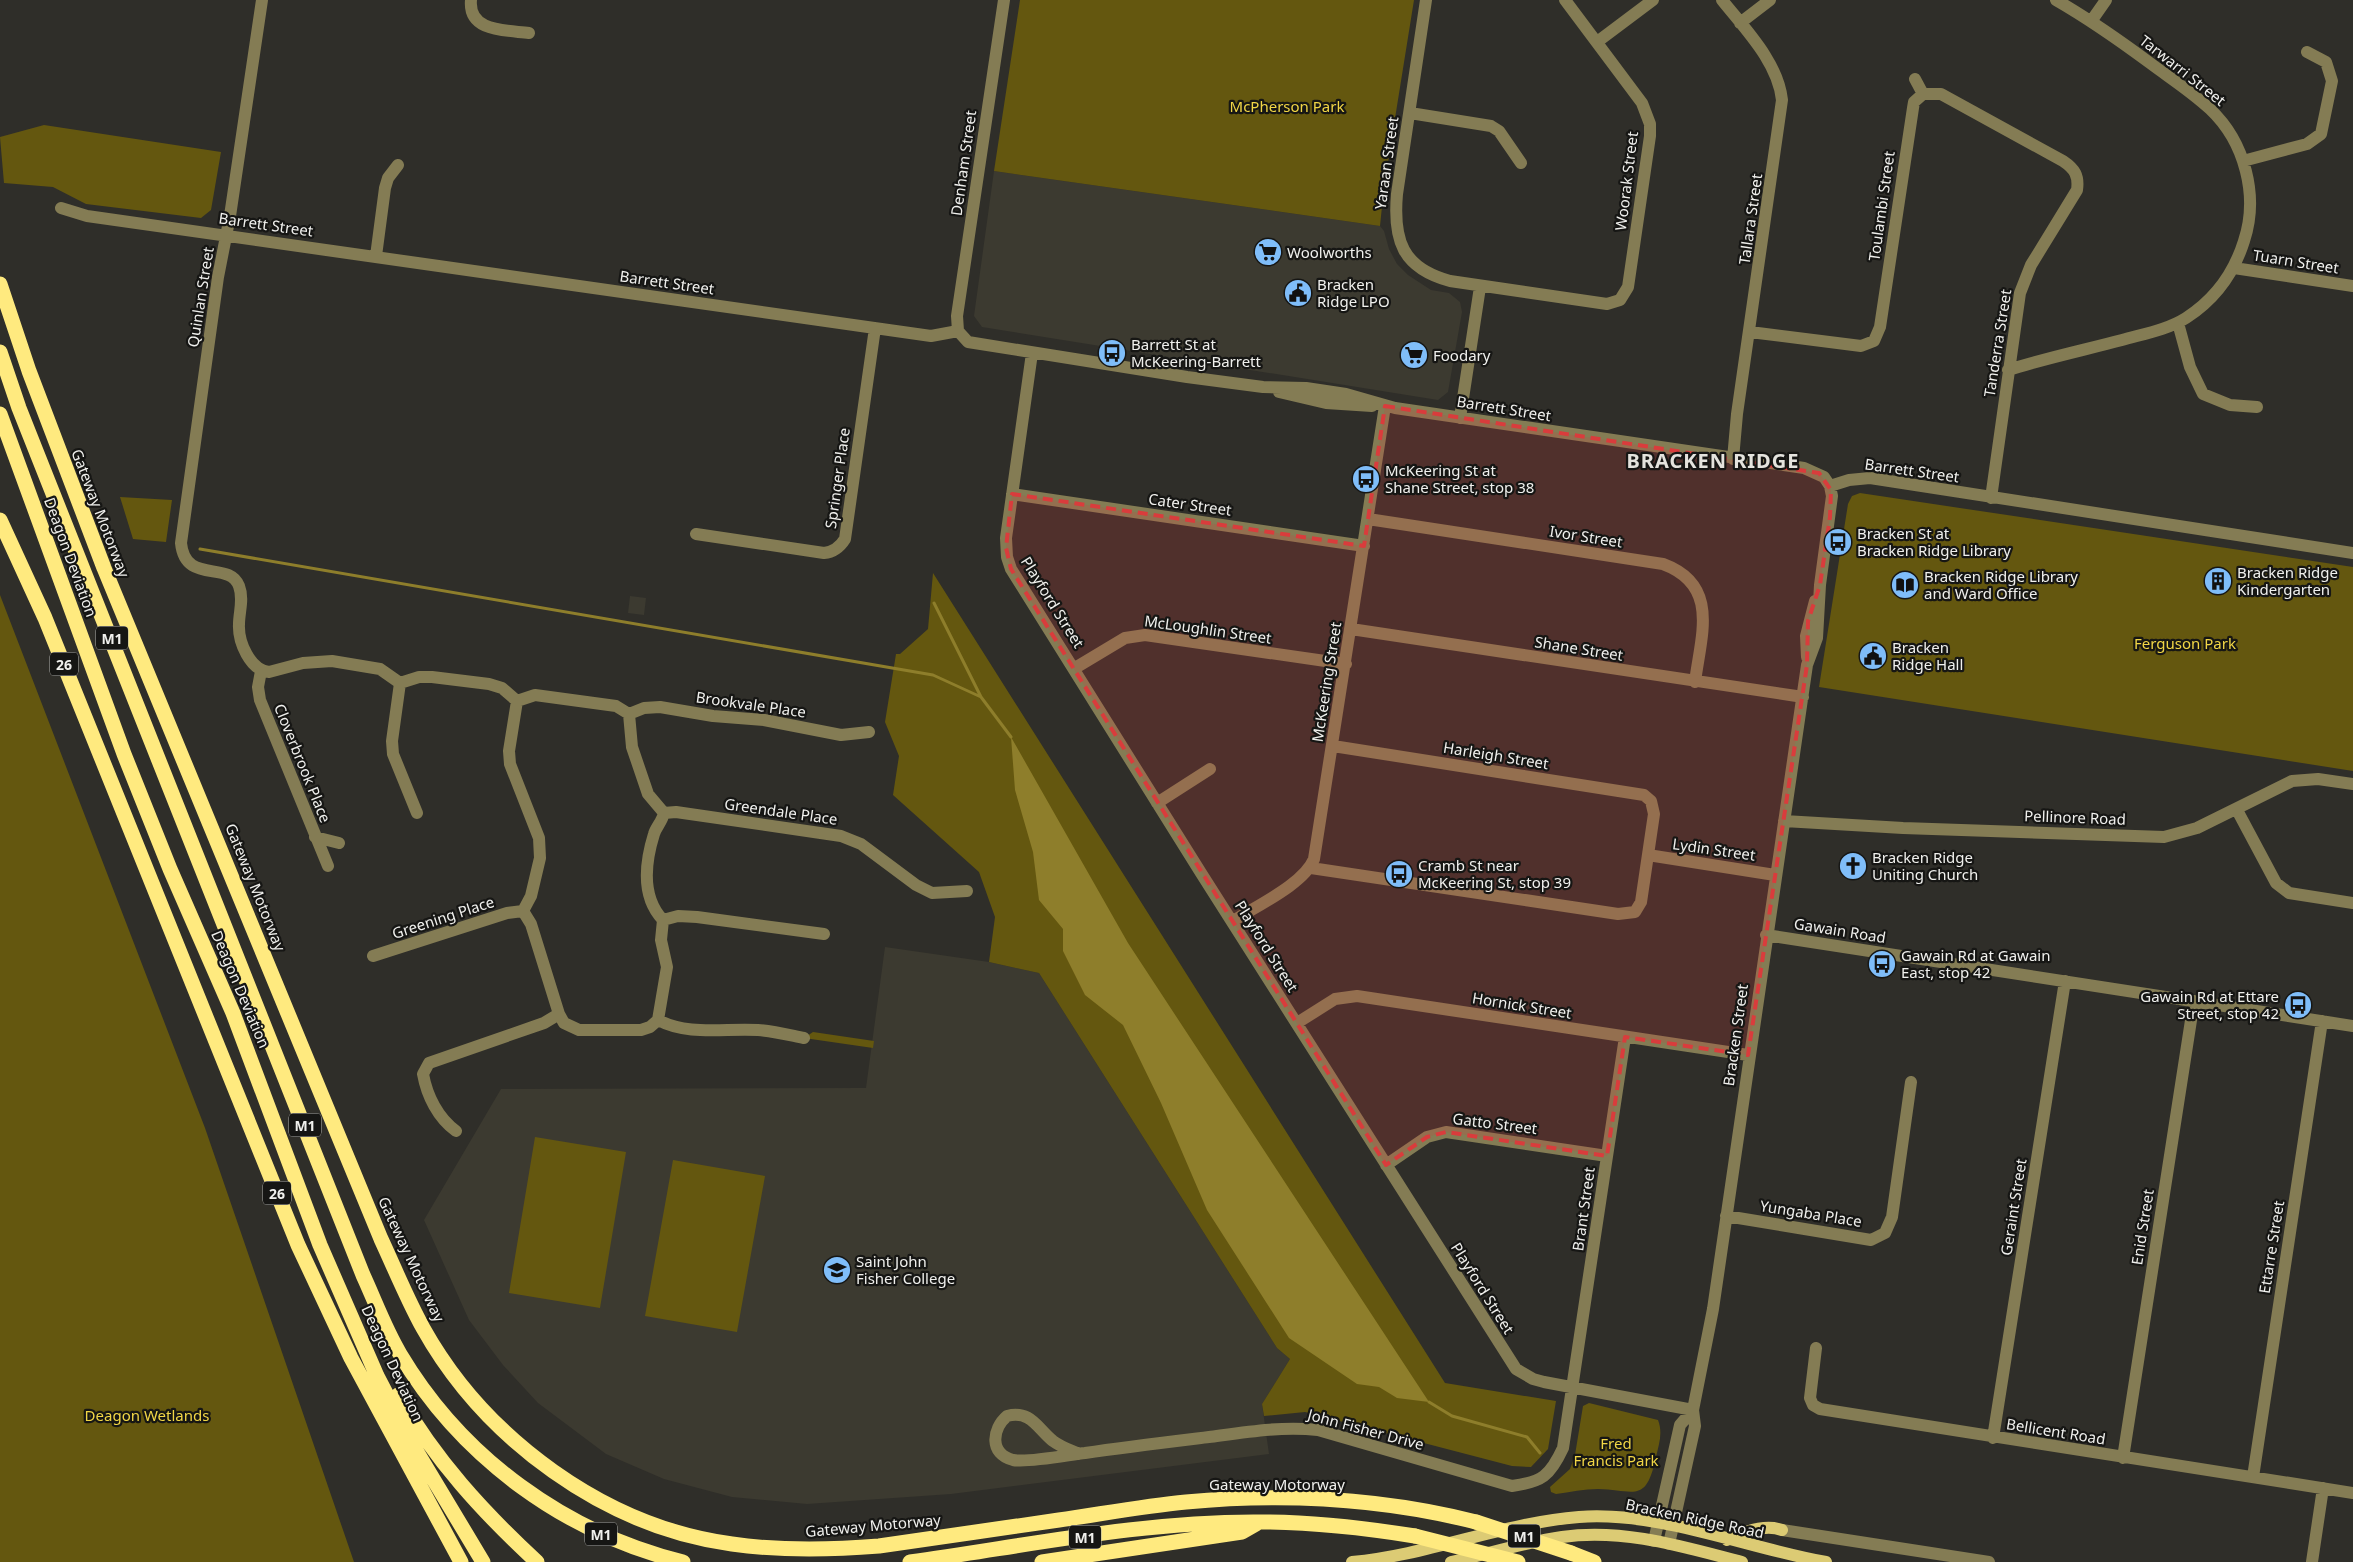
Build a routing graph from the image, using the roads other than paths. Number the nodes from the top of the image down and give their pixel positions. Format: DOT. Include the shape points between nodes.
graph roads {
  1 [pos="262,0"];
  2 [pos="471,0"];
  3 [pos="1004,0"];
  4 [pos="1426,0"];
  5 [pos="1565,0"];
  6 [pos="1653,0"];
  7 [pos="1722,0"];
  8 [pos="1770,0"];
  9 [pos="2056,0"];
  10 [pos="2106,0"];
  11 [pos="2092,20"];
  12 [pos="1740,23"];
  13 [pos="529,33"];
  14 [pos="1597,42"];
  15 [pos="2307,52"];
  16 [pos="1916,80"];
  17 [pos="1923,94"];
  18 [pos="1410,113"];
  19 [pos="2243,161"];
  20 [pos="1522,163"];
  21 [pos="398,165"];
  22 [pos="61,208"];
  23 [pos="227,234"];
  24 [pos="376,256"];
  25 [pos="2234,268"];
  26 [pos="0,284"];
  27 [pos="2353,286"];
  28 [pos="1480,287"];
  29 [pos="1620,300"];
  30 [pos="2178,323"];
  31 [pos="875,328"];
  32 [pos="958,331"];
  33 [pos="1750,332"];
  34 [pos="0,352"];
  35 [pos="1032,353"];
  36 [pos="2008,370"];
  37 [pos="1385,406"];
  38 [pos="2257,407"];
  39 [pos="0,414"];
  40 [pos="1460,418"];
  41 [pos="1733,459"];
  42 [pos="1830,486"];
  43 [pos="1012,494"];
  44 [pos="1991,498"];
  45 [pos="1368,519"];
  46 [pos="0,520"];
  47 [pos="696,534"];
  48 [pos="1364,546"];
  49 [pos="2353,553"];
  50 [pos="1351,629"];
  51 [pos="1346,664"];
  52 [pos="1074,668"];
  53 [pos="261,671"];
  54 [pos="1695,682"];
  55 [pos="400,683"];
  56 [pos="1803,697"];
  57 [pos="517,701"];
  58 [pos="628,714"];
  59 [pos="869,732"];
  60 [pos="1333,746"];
  61 [pos="1210,769"];
  62 [pos="2353,784"];
  63 [pos="1157,802"];
  64 [pos="2237,810"];
  65 [pos="417,813"];
  66 [pos="664,813"];
  67 [pos="1784,822"];
  68 [pos="315,837"];
  69 [pos="339,843"];
  70 [pos="1648,855"];
  71 [pos="328,866"];
  72 [pos="1311,868"];
  73 [pos="1775,874"];
  74 [pos="967,891"];
  75 [pos="2353,903"];
  76 [pos="524,911"];
  77 [pos="663,920"];
  78 [pos="1232,921"];
  79 [pos="824,934"];
  80 [pos="1766,935"];
  81 [pos="373,956"];
  82 [pos="2065,981"];
  83 [pos="2194,1001"];
  84 [pos="558,1014"];
  85 [pos="658,1020"];
  86 [pos="2322,1021"];
  87 [pos="1296,1023"];
  88 [pos="2353,1026"];
  89 [pos="1625,1037"];
  90 [pos="804,1038"];
  91 [pos="1748,1055"];
  92 [pos="1912,1082"];
  93 [pos="456,1131"];
  94 [pos="1608,1156"];
  95 [pos="1386,1165"];
  96 [pos="1726,1216"];
  97 [pos="1816,1348"];
  98 [pos="377,1376"];
  99 [pos="1573,1386"];
  100 [pos="1693,1410"];
  101 [pos="1993,1438"];
  102 [pos="1078,1454"];
  103 [pos="2123,1458"];
  104 [pos="2252,1477"];
  105 [pos="2323,1488"];
  106 [pos="2353,1493"];
  107 [pos="1260,1522"];
  108 [pos="1657,1523"];
  109 [pos="1672,1527"];
  110 [pos="1782,1530"];
  111 [pos="1727,1540"];
  112 [pos="1654,1541"];
  113 [pos="1669,1544"];
  114 [pos="461,1562"];
  115 [pos="483,1562"];
  116 [pos="537,1562"];
  117 [pos="683,1562"];
  118 [pos="910,1562"];
  119 [pos="1042,1562"];
  120 [pos="1352,1562"];
  121 [pos="1451,1562"];
  122 [pos="1519,1562"];
  123 [pos="1594,1562"];
  124 [pos="1742,1562"];
  125 [pos="1826,1562"];
  126 [pos="1989,1562"];
  127 [pos="2312,1562"];
  1 -- 23 [label="street, Quinlan Street"];
  2 -- 13 [label="street" via="472,15 480,24"];
  3 -- 32 [label="street, Denham Street" via="957,316"];
  4 -- 18 [label="street, Yaraan Street"];
  5 -- 14 [label="street, Woorak Street"];
  6 -- 14 [label="street"];
  7 -- 12 [label="street, Tallara Street"];
  8 -- 12 [label="street"];
  9 -- 11 [label="street, Tarwarri Street"];
  10 -- 11 [label="street"];
  11 -- 19 [label="street, Tarwarri Street" via="2210,110 2230,134"];
  12 -- 33 [label="street, Tallara Street" via="1775,73 1782,100"];
  14 -- 29 [label="street, Woorak Street" via="1642,102 1650,124 1628,287"];
  15 -- 19 [label="street" via="2326,62 2332,81 2321,134 2308,144"];
  16 -- 17 [label="street"];
  17 -- 33 [label="street, Toulambi Street" via="1912,108 1880,344 1861,346"];
  17 -- 36 [label="street, Tanderra Street" via="1941,94 2063,161 2071,166 2078,180 2073,198 2025,278"];
  18 -- 20 [label="street" via="1491,126 1499,131"];
  18 -- 28 [label="street, Yaraan Street" via="1396,194 1397,236 1411,261 1425,273"];
  19 -- 25 [label="street, Tarwarri Street" via="2249,189 2249,219"];
  21 -- 24 [label="street" via="385,188"];
  22 -- 23 [label="street, Barrett Street" via="88,216"];
  23 -- 24 [label="street, Barrett Street"];
  23 -- 53 [label="street, Quinlan Street" via="218,277 181,543 182,554 190,565 229,575 238,584 242,641 253,665"];
  24 -- 31 [label="street, Barrett Street"];
  25 -- 27 [label="street, Tuarn Street"];
  25 -- 30 [label="street, Tarwarri Street" via="2212,297"];
  26 -- 123 [label="highway, Gateway Motorway / M1, bridge" via="104,568 381,1239 429,1336 449,1368 511,1437 572,1483 604,1502 647,1521 730,1544 783,1550 833,1550 1184,1502 1305,1498 1431,1512 1476,1522"];
  28 -- 29 [label="street, Yaraan Street" via="1601,304"];
  28 -- 40 [label="street"];
  30 -- 36 [label="street, Tarwarri Street"];
  30 -- 38 [label="street" via="2190,367 2203,394 2230,405"];
  31 -- 32 [label="street, Barrett Street" via="931,336"];
  31 -- 47 [label="street, Springer Place" via="842,544 836,550 824,553"];
  32 -- 35 [label="street, Barrett Street" via="968,342"];
  33 -- 41 [label="street, Tallara Street"];
  34 -- 117 [label="highway, M1" via="23,417 386,1326 418,1381 451,1423 485,1458 525,1491 605,1536 656,1556"];
  35 -- 37 [label="street, Barrett Street" via="1263,388 1306,388 1346,394"];
  35 -- 43 [label="street, Playford Street"];
  36 -- 44 [label="street, Tanderra Street"];
  37 -- 40 [label="street, Barrett Street"];
  37 -- 45 [label="street, McKeering Street"];
  39 -- 98 [label="highway, Deagon Deviation / 26" via="128,762 170,869 233,1013 320,1245"];
  40 -- 41 [label="street, Barrett Street"];
  41 -- 42 [label="street, Barrett Street" via="1813,470"];
  42 -- 44 [label="street, Barrett Street" via="1870,478"];
  42 -- 56 [label="street, Bracken Street" via="1830,517 1820,585 1817,638 1807,665"];
  43 -- 48 [label="street, Cater Street"];
  43 -- 52 [label="street, Playford Street" via="1006,548 1011,569"];
  44 -- 49 [label="street, Barrett Street"];
  45 -- 48 [label="street, McKeering Street"];
  45 -- 54 [label="street, Ivor Street" via="1663,564 1676,569 1696,588 1704,612"];
  46 -- 114 [label="highway, 26" via="45,618 298,1245 351,1358"];
  48 -- 50 [label="street, McKeering Street"];
  50 -- 51 [label="street, McKeering Street"];
  50 -- 54 [label="street, Shane Street"];
  51 -- 52 [label="street, McLoughlin Street" via="1145,635 1125,638"];
  51 -- 60 [label="street, McKeering Street"];
  52 -- 63 [label="street, Playford Street"];
  53 -- 55 [label="street" via="332,661 380,669"];
  53 -- 68 [label="street, Cloverbrook Place" via="260,700"];
  54 -- 56 [label="street, Shane Street"];
  55 -- 57 [label="street" via="432,677 489,684 502,688"];
  55 -- 65 [label="street" via="393,754"];
  56 -- 67 [label="street, Bracken Street"];
  57 -- 58 [label="street" via="535,695 616,706"];
  57 -- 76 [label="street" via="510,764 539,838 540,858"];
  58 -- 59 [label="street, Brookvale Place" via="660,707 764,720 841,735"];
  58 -- 66 [label="street" via="632,747 648,794"];
  60 -- 70 [label="street, Harleigh Street" via="1637,793 1656,799"];
  60 -- 72 [label="street, McKeering Street"];
  61 -- 63 [label="street"];
  62 -- 64 [label="street, Pellinore Road" via="2318,778 2292,781"];
  63 -- 78 [label="street, Playford Street"];
  64 -- 67 [label="street, Pellinore Road" via="2197,828 2164,837"];
  64 -- 75 [label="street" via="2276,883 2289,893"];
  66 -- 74 [label="street, Greendale Place" via="676,812 841,836 861,844 916,886 932,894"];
  66 -- 77 [label="street" via="655,832 647,882 647,894"];
  67 -- 73 [label="street, Bracken Street"];
  68 -- 69 [label="street"];
  68 -- 71 [label="street, Cloverbrook Place"];
  70 -- 72 [label="street, Harleigh Street" via="1638,916"];
  70 -- 73 [label="street, Lydin Street"];
  72 -- 78 [label="street"];
  73 -- 80 [label="street, Bracken Street"];
  76 -- 81 [label="street, Greening Place" via="507,913"];
  76 -- 84 [label="street" via="531,924"];
  77 -- 79 [label="street" via="678,916 697,917"];
  77 -- 85 [label="street" via="661,940 667,967"];
  78 -- 87 [label="street, Playford Street"];
  80 -- 82 [label="street, Gawain Road"];
  80 -- 91 [label="street, Bracken Street"];
  82 -- 83 [label="street, Gawain Road"];
  82 -- 101 [label="street, Geraint Street"];
  83 -- 86 [label="street, Gawain Road"];
  83 -- 103 [label="street, Enid Street"];
  84 -- 85 [label="street" via="564,1023 579,1030 641,1030"];
  84 -- 93 [label="street" via="544,1023 429,1063 423,1074 425,1087 443,1121"];
  85 -- 90 [label="street" via="688,1030 760,1030"];
  86 -- 88 [label="street, Gawain Road"];
  86 -- 104 [label="street, Ettarre Street"];
  87 -- 89 [label="street, Hornick Street" via="1335,999 1357,996"];
  87 -- 95 [label="street, Playford Street"];
  89 -- 91 [label="street, Hornick Street"];
  89 -- 94 [label="street, Brant Street"];
  91 -- 96 [label="street, Bracken Street"];
  92 -- 96 [label="street, Yungaba Place" via="1892,1217 1885,1233 1872,1240"];
  94 -- 95 [label="street, Gatto Street" via="1446,1132 1428,1138"];
  94 -- 99 [label="street, Brant Street"];
  95 -- 99 [label="street, Playford Street" via="1513,1364 1533,1379"];
  96 -- 100 [label="street, Bracken Street"];
  97 -- 101 [label="street, Bellicent Road" via="1810,1398 1820,1409"];
  98 -- 115 [label="highway, Deagon Deviation / 26" via="414,1447"];
  98 -- 116 [label="highway" via="394,1388 430,1447 466,1492"];
  99 -- 100 [label="street, Playford Street"];
  99 -- 102 [label="street, John Fisher Drive" via="1563,1448 1553,1469 1535,1483 1512,1486 1318,1430 1294,1427"];
  100 -- 108 [label="street, Bracken Street" via="1680,1425"];
  100 -- 109 [label="street, Bracken Street" via="1695,1426"];
  101 -- 103 [label="street, Bellicent Road"];
  102 -- 102 [label="street, John Fisher Drive" via="1014,1460 1000,1452 996,1445 996,1429 1006,1416 1024,1415 1053,1440"];
  103 -- 104 [label="street, Bellicent Road"];
  104 -- 105 [label="street, Bellicent Road"];
  105 -- 106 [label="street, Bellicent Road"];
  105 -- 127 [label="street"];
  107 -- 118 [label="highway, M1" via="1155,1528"];
  107 -- 119 [label="highway" via="1242,1532"];
  107 -- 122 [label="highway, M1, bridge" via="1350,1527 1415,1536"];
  108 -- 109 [label="main road, Bracken Ridge Road"];
  108 -- 112 [label="street, Bracken Street"];
  108 -- 120 [label="main road, Bracken Ridge Road" via="1603,1517 1561,1519 1418,1551"];
  109 -- 111 [label="main road, Bracken Ridge Road"];
  109 -- 113 [label="street, Bracken Street"];
  110 -- 111 [label="main road" via="1767,1528 1741,1533"];
  110 -- 126 [label="street, Bracken Ridge Road"];
  111 -- 125 [label="main road, Bracken Ridge Road"];
  112 -- 113 [label="main road, Bracken Ridge Road"];
  112 -- 121 [label="main road, Bracken Ridge Road" via="1611,1535 1563,1537"];
  113 -- 124 [label="main road, Bracken Ridge Road"];
}
